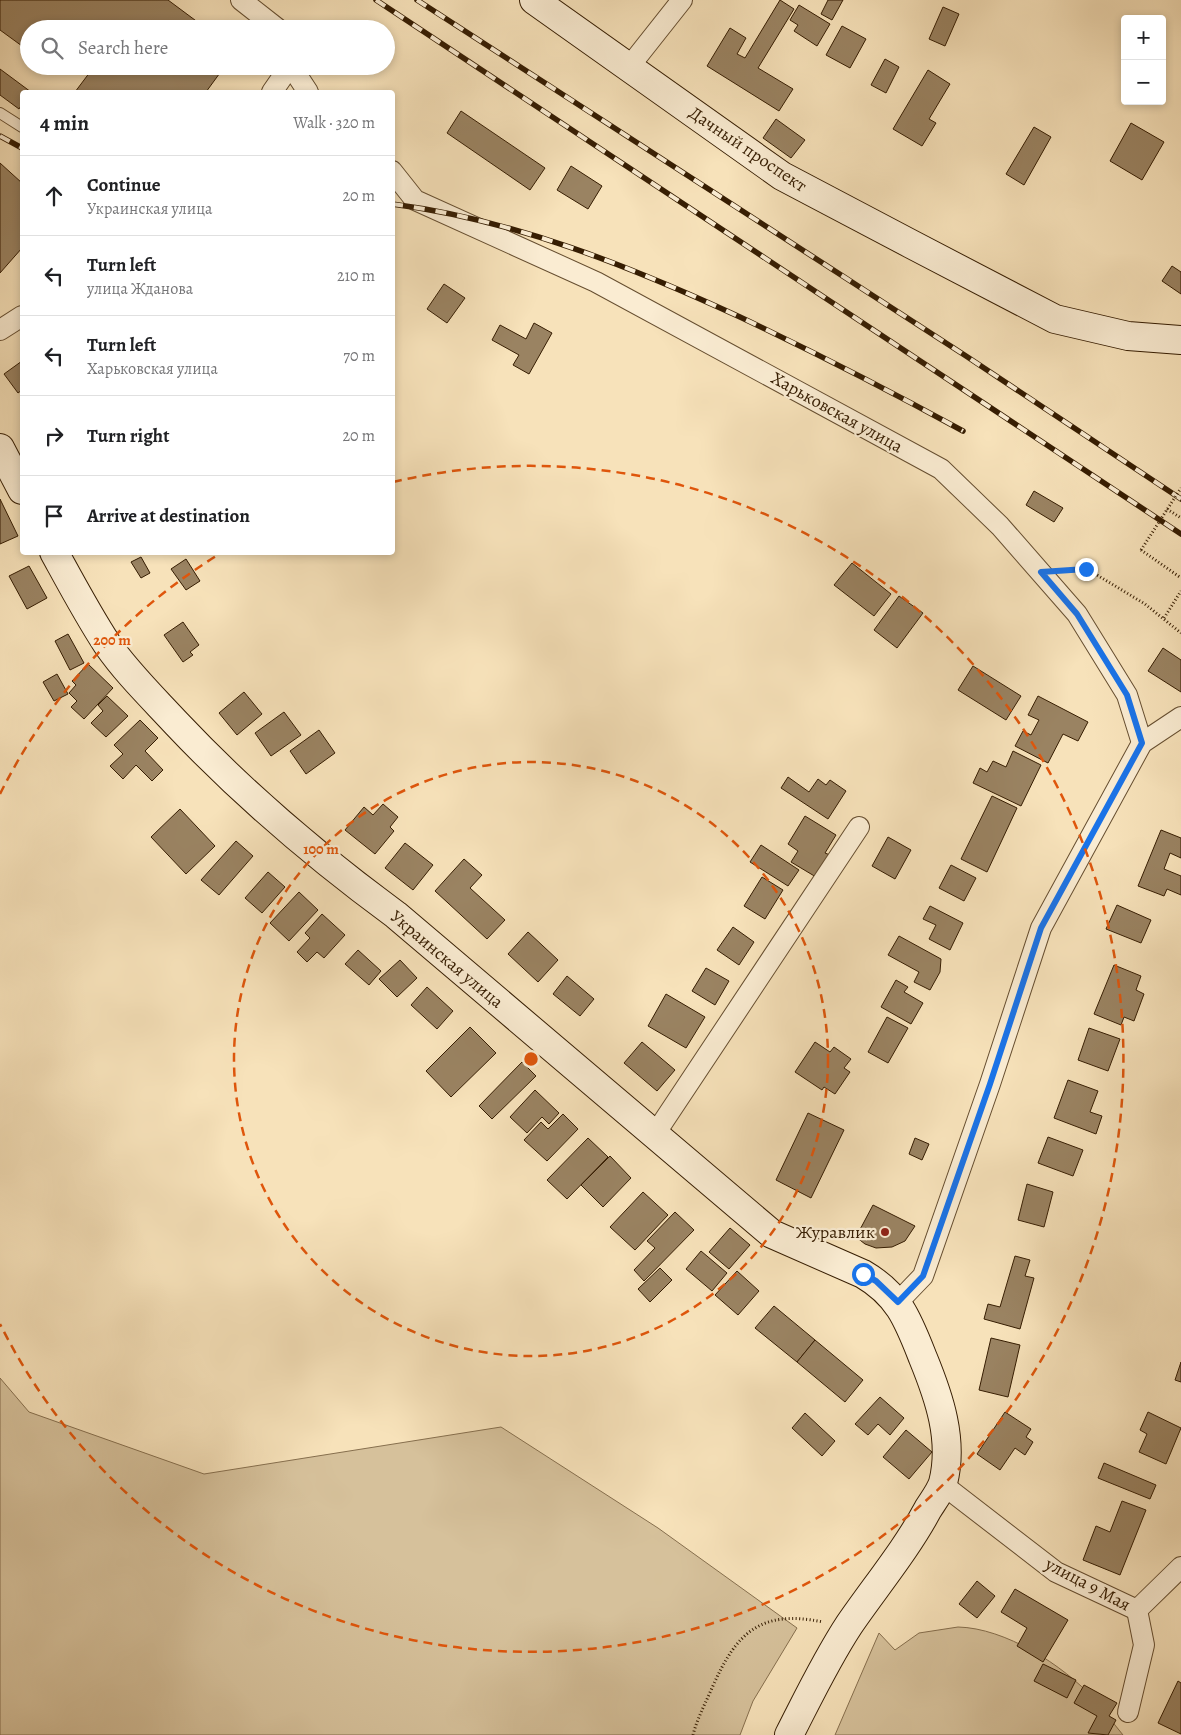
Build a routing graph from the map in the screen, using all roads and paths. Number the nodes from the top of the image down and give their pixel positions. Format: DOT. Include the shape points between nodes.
graph roads {
  1 [pos="241,0"];
  2 [pos="534,0"];
  3 [pos="682,0"];
  4 [pos="267,20"];
  5 [pos="629,67"];
  6 [pos="284,75"];
  7 [pos="297,75"];
  8 [pos="273,90"];
  9 [pos="307,90"];
  10 [pos="0,113"];
  11 [pos="20,126"];
  12 [pos="395,175"];
  13 [pos="395,198"];
  14 [pos="416,200"];
  15 [pos="20,317"];
  16 [pos="0,330"];
  17 [pos="1181,340"];
  18 [pos="0,448"];
  19 [pos="20,486"];
  20 [pos="1181,488"];
  21 [pos="1168,509"];
  22 [pos="1181,518"];
  23 [pos="56,555"];
  24 [pos="1041,572"];
  25 [pos="1181,578"];
  26 [pos="1181,591"];
  27 [pos="1164,618"];
  28 [pos="1181,633"];
  29 [pos="1181,717"];
  30 [pos="1142,743"];
  31 [pos="859,827"];
  32 [pos="655,1134"];
  33 [pos="898,1302"];
  34 [pos="942,1484"];
  35 [pos="1181,1567"];
  36 [pos="1137,1610"];
  37 [pos="848,1627"];
  38 [pos="1128,1712"];
  39 [pos="693,1735"];
  40 [pos="789,1735"];
  1 -- 4 [label="street"];
  2 -- 5 [label="street, Дачный проспект"];
  3 -- 5 [label="street"];
  5 -- 17 [label="street, Дачный проспект" via="782,176 1055,319 1128,336"];
  6 -- 8 [label="street"];
  7 -- 9 [label="street"];
  10 -- 11 [label="lane"];
  12 -- 14 [label="street, Харьковская улица"];
  13 -- 14 [label="street"];
  14 -- 24 [label="street, Харьковская улица" via="596,282 941,469 1000,526"];
  15 -- 16 [label="street"];
  18 -- 19 [label="street"];
  20 -- 21 [label="path, bridge"];
  21 -- 22 [label="path"];
  21 -- 25 [label="path, bridge" via="1141,550"];
  23 -- 32 [label="street, Украинская улица" via="108,645 139,684 220,770 276,821 396,915"];
  24 -- 27 [label="path" via="1086,569"];
  24 -- 30 [label="street, Харьковская улица" via="1077,614 1127,695"];
  26 -- 27 [label="path"];
  27 -- 28 [label="path"];
  29 -- 30 [label="street"];
  30 -- 33 [label="street" via="1041,928 923,1276"];
  31 -- 32 [label="street"];
  32 -- 33 [label="street, Украинская улица" via="772,1234 876,1281"];
  33 -- 34 [label="street" via="931,1378 945,1424 946,1457"];
  34 -- 36 [label="street, улица 9 Мая" via="1056,1572"];
  34 -- 37 [label="street" via="920,1524"];
  35 -- 36 [label="street, улица 9 Мая"];
  36 -- 38 [label="street" via="1144,1645"];
  37 -- 39 [label="path" via="799,1617 773,1620 747,1632 724,1661"];
  37 -- 40 [label="street"];
}
